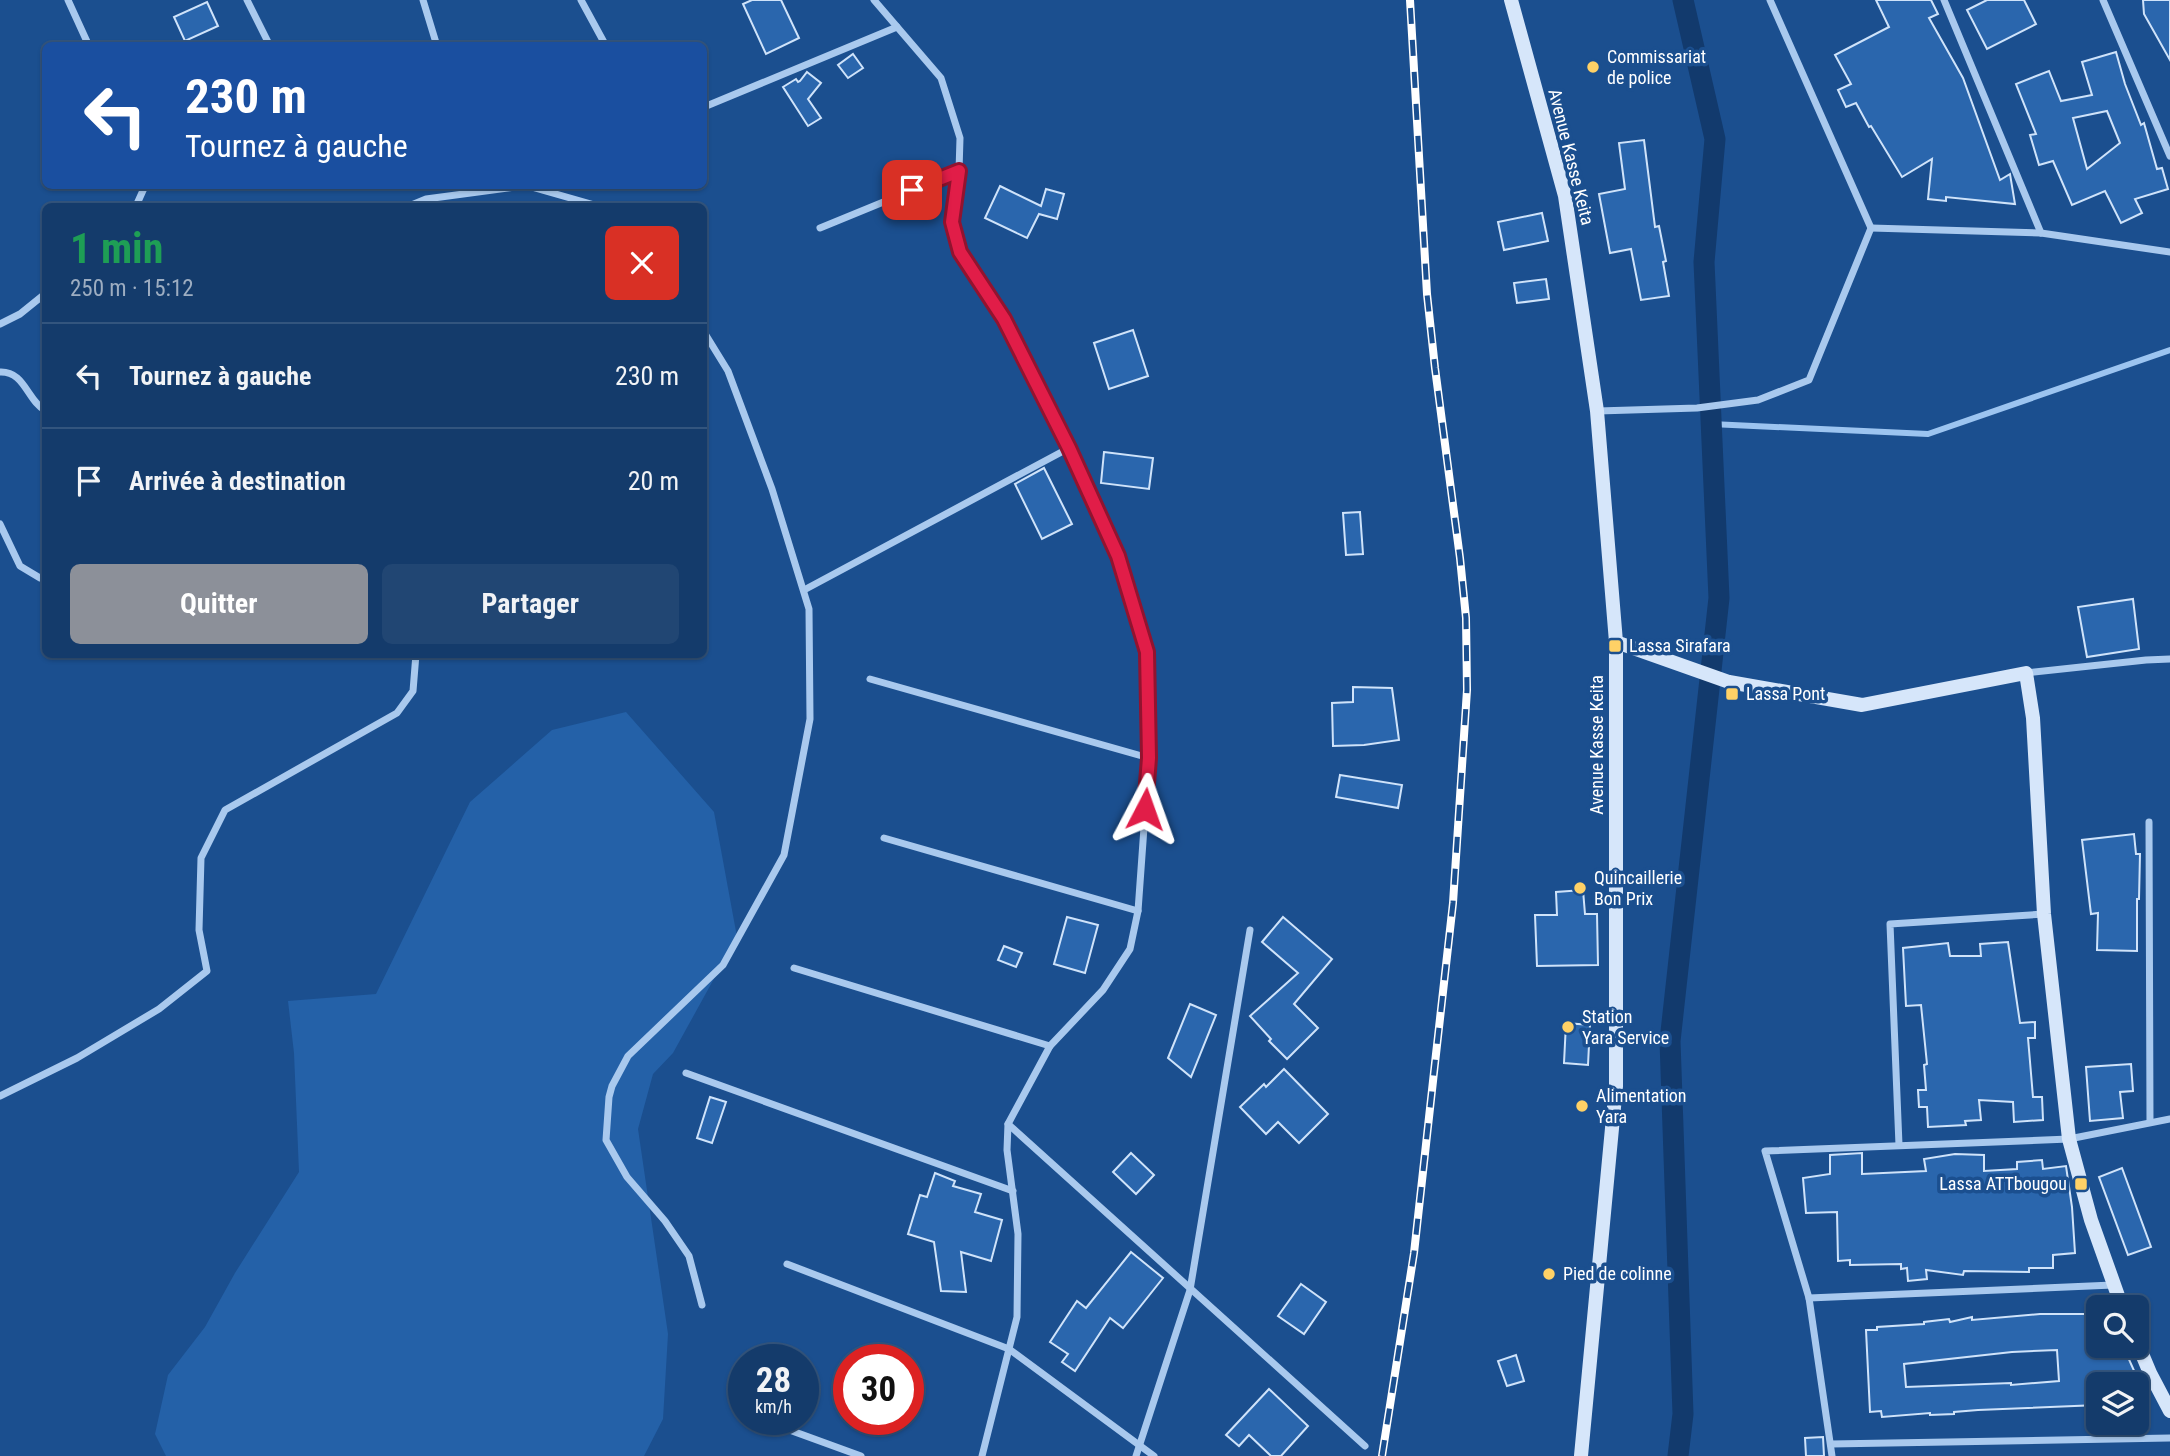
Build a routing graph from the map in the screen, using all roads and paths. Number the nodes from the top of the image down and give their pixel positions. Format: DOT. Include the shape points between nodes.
graph roads {
  1 [pos="68,0"];
  2 [pos="247,0"];
  3 [pos="423,0"];
  4 [pos="582,0"];
  5 [pos="874,0"];
  6 [pos="1511,0"];
  7 [pos="1770,0"];
  8 [pos="1944,0"];
  9 [pos="2103,0"];
  10 [pos="897,27"];
  11 [pos="87,42"];
  12 [pos="268,42"];
  13 [pos="437,42"];
  14 [pos="604,42"];
  15 [pos="707,106"];
  16 [pos="2170,156"];
  17 [pos="959,171"];
  18 [pos="503,189"];
  19 [pos="537,189"];
  20 [pos="416,203"];
  21 [pos="587,203"];
  22 [pos="820,228"];
  23 [pos="1871,228"];
  24 [pos="2041,233"];
  25 [pos="2170,252"];
  26 [pos="42,296"];
  27 [pos="0,324"];
  28 [pos="707,337"];
  29 [pos="0,372"];
  30 [pos="42,409"];
  31 [pos="1597,411"];
  32 [pos="1069,448"];
  33 [pos="0,524"];
  34 [pos="42,577"];
  35 [pos="804,590"];
  36 [pos="1616,642"];
  37 [pos="416,658"];
  38 [pos="2170,659"];
  39 [pos="2026,673"];
  40 [pos="870,679"];
  41 [pos="1149,758"];
  42 [pos="2149,822"];
  43 [pos="884,838"];
  44 [pos="1138,911"];
  45 [pos="2044,914"];
  46 [pos="1250,929"];
  47 [pos="794,968"];
  48 [pos="1050,1046"];
  49 [pos="686,1073"];
  50 [pos="0,1096"];
  51 [pos="2170,1119"];
  52 [pos="2150,1122"];
  53 [pos="1008,1124"];
  54 [pos="2069,1139"];
  55 [pos="1899,1145"];
  56 [pos="1013,1191"];
  57 [pos="787,1264"];
  58 [pos="2113,1285"];
  59 [pos="1190,1290"];
  60 [pos="2117,1295"];
  61 [pos="1809,1298"];
  62 [pos="702,1305"];
  63 [pos="1009,1349"];
  64 [pos="2144,1358"];
  65 [pos="2170,1411"];
  66 [pos="803,1435"];
  67 [pos="2170,1437"];
  68 [pos="1831,1444"];
  69 [pos="1140,1445"];
  70 [pos="1365,1446"];
  71 [pos="861,1456"];
  72 [pos="982,1456"];
  73 [pos="1136,1456"];
  74 [pos="1154,1456"];
  75 [pos="1581,1456"];
  76 [pos="1832,1456"];
  1 -- 11 [label="street"];
  2 -- 12 [label="street"];
  3 -- 13 [label="street"];
  4 -- 14 [label="street"];
  5 -- 10 [label="street"];
  6 -- 31 [label="main road, Avenue Kasse Keita" via="1565,196"];
  7 -- 23 [label="street"];
  8 -- 24 [label="street"];
  9 -- 16 [label="street"];
  10 -- 15 [label="street"];
  10 -- 17 [label="street" via="941,78 960,138"];
  17 -- 22 [label="street"];
  17 -- 32 [label="street" via="952,222 960,252 1004,319"];
  18 -- 20 [label="street"];
  19 -- 21 [label="street"];
  23 -- 24 [label="street"];
  23 -- 31 [label="street" via="1809,380 1758,400 1697,408"];
  24 -- 25 [label="street"];
  26 -- 27 [label="street"];
  28 -- 35 [label="street" via="728,371"];
  29 -- 30 [label="street" via="19,377"];
  31 -- 36 [label="main road, Avenue Kasse Keita"];
  32 -- 35 [label="street"];
  32 -- 41 [label="street" via="1118,556 1147,652"];
  33 -- 34 [label="street" via="20,566"];
  35 -- 62 [label="street" via="809,608 810,719 784,855 723,965 628,1056 609,1097 607,1140 627,1177 688,1256"];
  36 -- 39 [label="main road" via="1729,682 1861,705"];
  36 -- 75 [label="main road, Avenue Kasse Keita" via="1616,1086"];
  37 -- 50 [label="street" via="413,691 397,713 225,810 201,858 199,930 207,971 159,1009 77,1058"];
  38 -- 39 [label="street"];
  39 -- 45 [label="main road" via="2034,718"];
  40 -- 41 [label="street"];
  41 -- 44 [label="street"];
  42 -- 52 [label="street"];
  43 -- 44 [label="street"];
  44 -- 48 [label="street" via="1130,949 1103,990"];
  45 -- 54 [label="main road"];
  45 -- 55 [label="street" via="1890,924"];
  46 -- 59 [label="street"];
  47 -- 48 [label="street"];
  48 -- 53 [label="street"];
  49 -- 56 [label="street"];
  51 -- 52 [label="street"];
  52 -- 54 [label="street"];
  53 -- 56 [label="street"];
  53 -- 59 [label="street"];
  54 -- 55 [label="street"];
  54 -- 58 [label="main road"];
  55 -- 61 [label="street" via="1765,1151"];
  56 -- 63 [label="street" via="1018,1234 1017,1317"];
  57 -- 63 [label="street"];
  58 -- 60 [label="main road"];
  58 -- 61 [label="street"];
  59 -- 69 [label="street"];
  59 -- 70 [label="street"];
  61 -- 68 [label="street"];
  63 -- 69 [label="street"];
  63 -- 72 [label="street"];
  64 -- 65 [label="main road"];
  66 -- 71 [label="street"];
  67 -- 68 [label="street"];
  68 -- 76 [label="street"];
  69 -- 73 [label="street"];
  69 -- 74 [label="street"];
}
